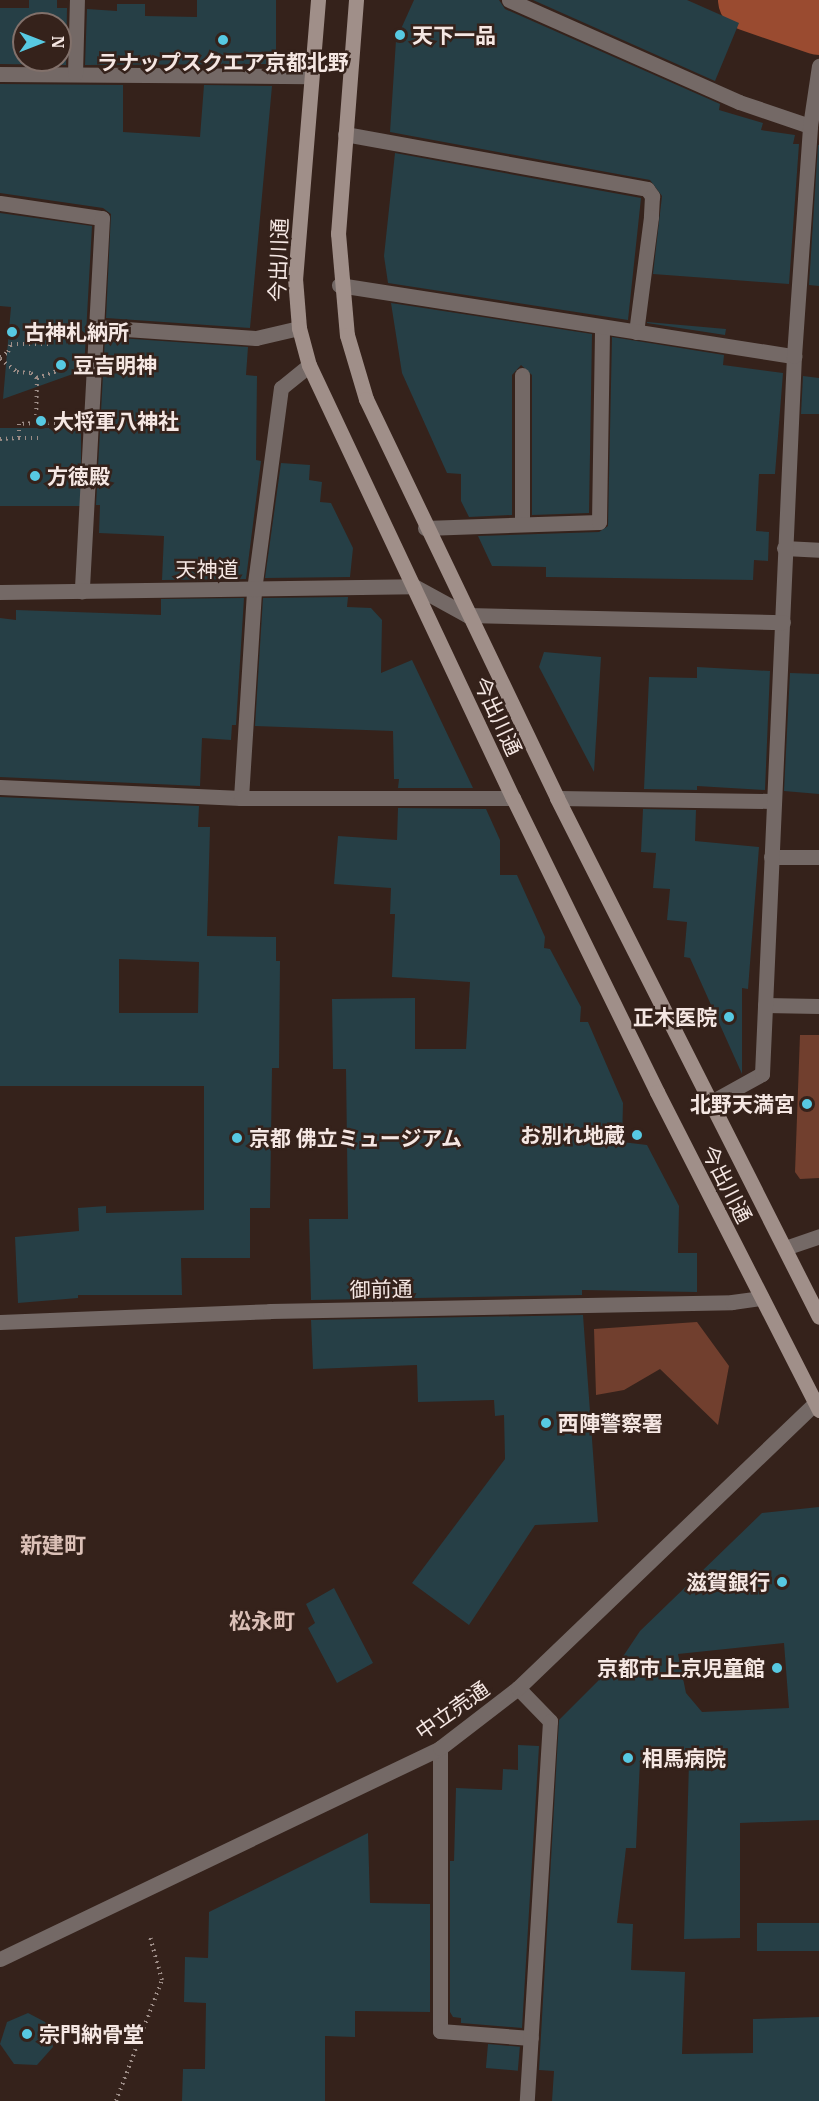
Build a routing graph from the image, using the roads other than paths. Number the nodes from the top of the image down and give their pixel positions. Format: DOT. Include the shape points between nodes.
graph roads {
  1 [pos="77,0"];
  2 [pos="318,0"];
  3 [pos="356,0"];
  4 [pos="509,0"];
  5 [pos="819,66"];
  6 [pos="0,75"];
  7 [pos="75,75"];
  8 [pos="311,76"];
  9 [pos="810,126"];
  10 [pos="345,135"];
  11 [pos="812,196"];
  12 [pos="0,203"];
  13 [pos="339,285"];
  14 [pos="97,327"];
  15 [pos="602,327"];
  16 [pos="299,328"];
  17 [pos="636,332"];
  18 [pos="794,356"];
  19 [pos="309,365"];
  20 [pos="522,375"];
  21 [pos="522,524"];
  22 [pos="425,528"];
  23 [pos="784,548"];
  24 [pos="819,550"];
  25 [pos="414,586"];
  26 [pos="254,590"];
  27 [pos="82,591"];
  28 [pos="0,592"];
  29 [pos="467,615"];
  30 [pos="783,622"];
  31 [pos="0,787"];
  32 [pos="241,798"];
  33 [pos="513,798"];
  34 [pos="557,798"];
  35 [pos="771,801"];
  36 [pos="771,857"];
  37 [pos="819,857"];
  38 [pos="765,1005"];
  39 [pos="819,1006"];
  40 [pos="713,1101"];
  41 [pos="819,1236"];
  42 [pos="785,1248"];
  43 [pos="762,1298"];
  44 [pos="819,1317"];
  45 [pos="0,1322"];
  46 [pos="818,1404"];
  47 [pos="518,1688"];
  48 [pos="440,1748"];
  49 [pos="0,1959"];
  50 [pos="531,2038"];
  51 [pos="528,2101"];
  1 -- 7 [label="street"];
  2 -- 8 [label="main road, 今出川通"];
  3 -- 10 [label="main road, 今出川通"];
  4 -- 9 [label="street" via="740,102"];
  5 -- 9 [label="street"];
  6 -- 7 [label="street"];
  7 -- 8 [label="street"];
  8 -- 16 [label="main road, 今出川通" via="295,278"];
  9 -- 11 [label="street"];
  10 -- 13 [label="main road, 今出川通" via="338,233"];
  10 -- 17 [label="street" via="646,189 652,196 652,210"];
  11 -- 18 [label="street"];
  12 -- 14 [label="street" via="102,218"];
  13 -- 15 [label="street"];
  13 -- 22 [label="main road, 今出川通" via="347,335 366,399"];
  14 -- 16 [label="street" via="256,338"];
  14 -- 27 [label="street"];
  15 -- 17 [label="street"];
  15 -- 21 [label="street" via="599,522"];
  16 -- 19 [label="main road, 今出川通"];
  17 -- 18 [label="street"];
  18 -- 23 [label="street"];
  19 -- 25 [label="main road, 今出川通"];
  19 -- 26 [label="street" via="281,388"];
  20 -- 21 [label="street"];
  21 -- 22 [label="street"];
  22 -- 29 [label="main road, 今出川通"];
  23 -- 24 [label="street"];
  23 -- 30 [label="street"];
  25 -- 26 [label="street, 天神道"];
  25 -- 29 [label="street"];
  25 -- 33 [label="main road, 今出川通"];
  26 -- 27 [label="street, 天神道"];
  26 -- 32 [label="street"];
  27 -- 28 [label="street, 天神道"];
  29 -- 30 [label="street"];
  29 -- 34 [label="main road, 今出川通"];
  30 -- 35 [label="street"];
  31 -- 32 [label="street"];
  32 -- 33 [label="street"];
  33 -- 43 [label="main road, 今出川通"];
  34 -- 35 [label="street"];
  34 -- 40 [label="main road, 今出川通"];
  35 -- 36 [label="street"];
  36 -- 37 [label="street"];
  36 -- 38 [label="street"];
  38 -- 39 [label="street"];
  38 -- 40 [label="street" via="762,1074"];
  40 -- 42 [label="main road, 今出川通"];
  41 -- 42 [label="street"];
  42 -- 44 [label="main road, 今出川通"];
  43 -- 45 [label="street, 御前通" via="732,1302 270,1311"];
  43 -- 46 [label="main road, 今出川通"];
  46 -- 47 [label="street, 中立売通"];
  47 -- 48 [label="street, 中立売通"];
  47 -- 50 [label="street" via="550,1721"];
  48 -- 49 [label="street, 中立売通"];
  48 -- 50 [label="street" via="440,2031"];
  50 -- 51 [label="street"];
}
